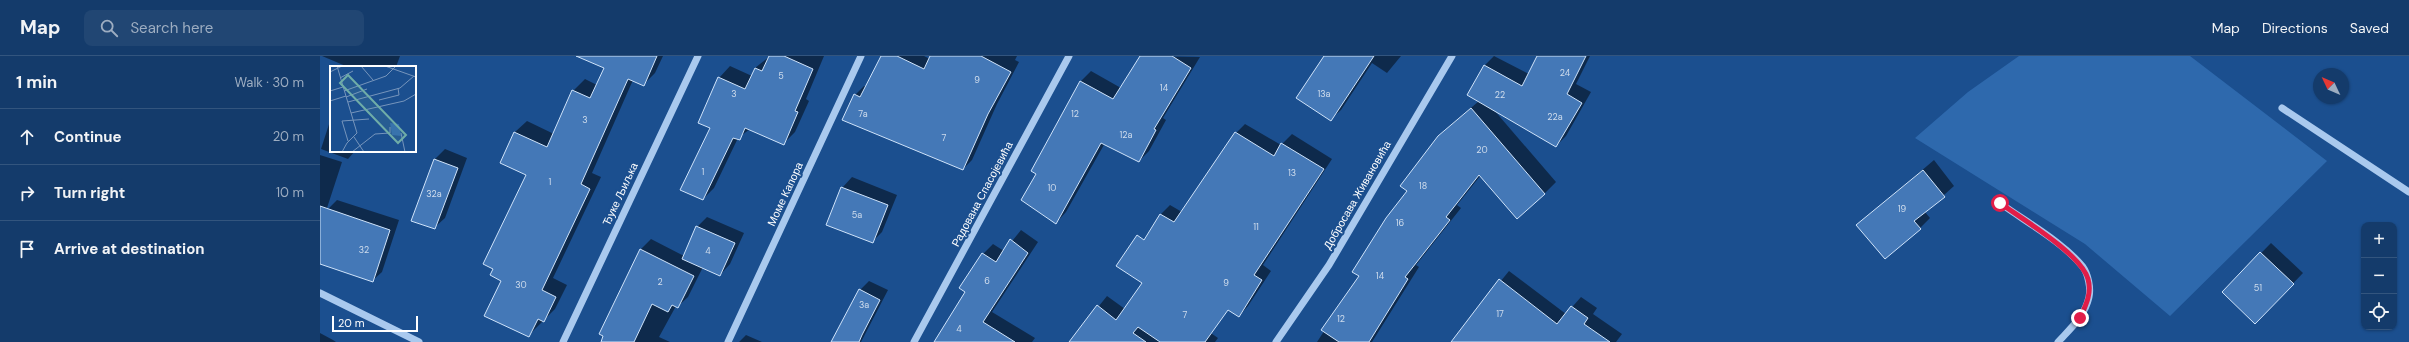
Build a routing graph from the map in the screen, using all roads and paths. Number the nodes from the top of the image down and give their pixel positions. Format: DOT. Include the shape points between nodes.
graph roads {
  1 [pos="698,56"];
  2 [pos="861,56"];
  3 [pos="1069,56"];
  4 [pos="1452,56"];
  5 [pos="2282,108"];
  6 [pos="2409,192"];
  7 [pos="2000,203"];
  8 [pos="320,293"];
  9 [pos="419,342"];
  10 [pos="563,342"];
  11 [pos="728,342"];
  12 [pos="914,342"];
  13 [pos="1276,342"];
  14 [pos="2058,342"];
  1 -- 10 [label="street, Ђуке Љиљка"];
  2 -- 11 [label="street, Моме Капора"];
  3 -- 12 [label="street, Радована Спасојевића"];
  4 -- 13 [label="street, Добросава Живановића" via="1329,264"];
  5 -- 6 [label="street"];
  7 -- 14 [label="street" via="2060,246 2084,268 2089,280 2089,297 2080,318"];
  8 -- 9 [label="street"];
}
